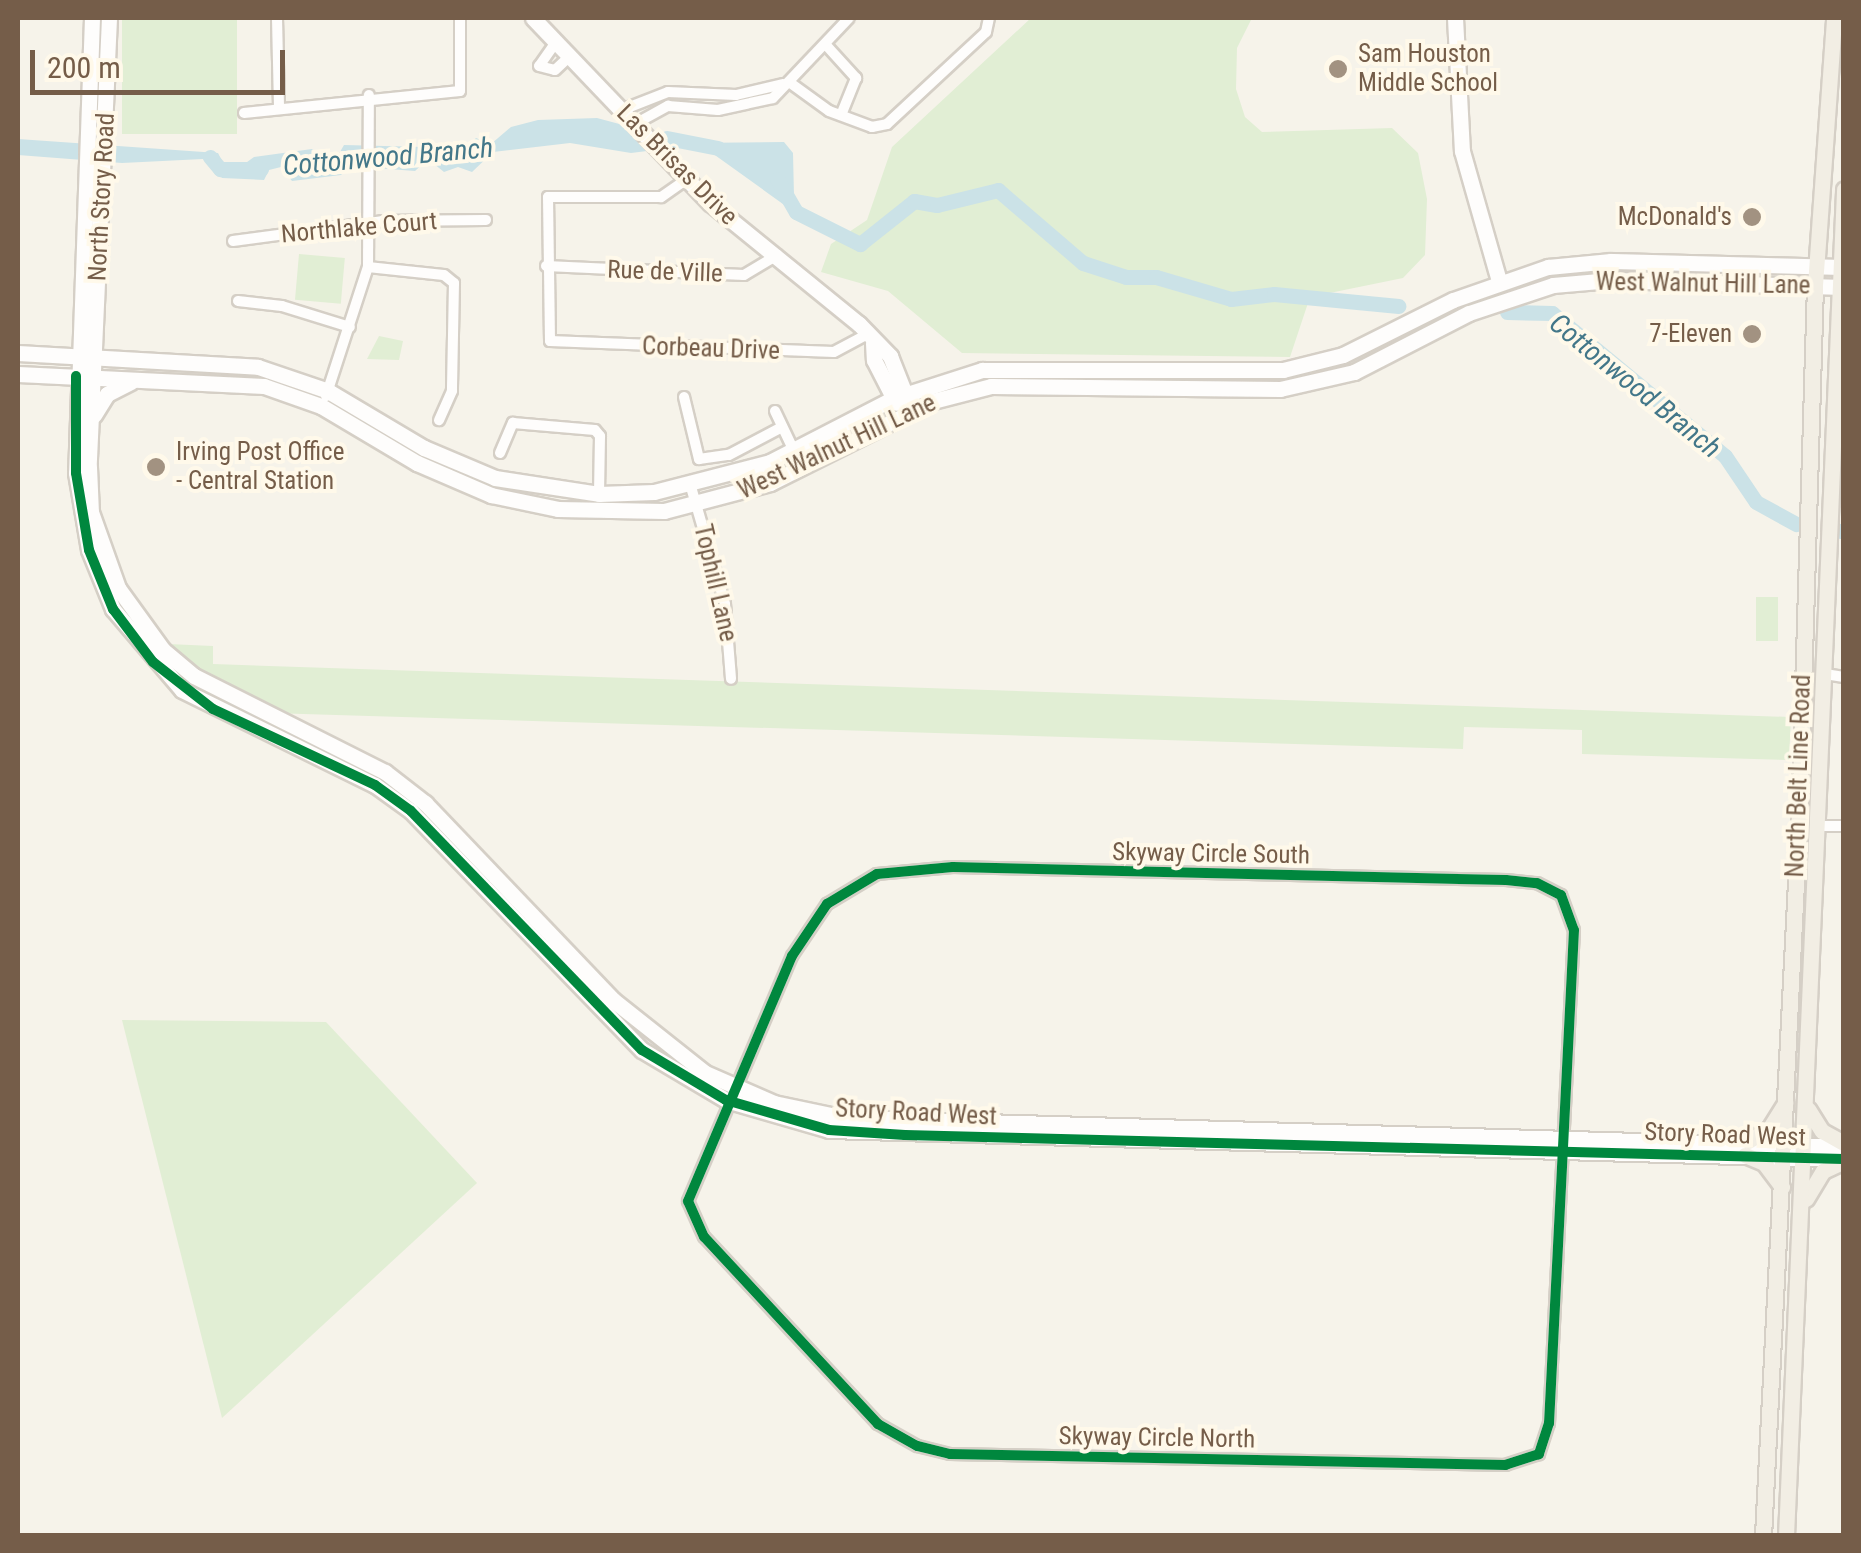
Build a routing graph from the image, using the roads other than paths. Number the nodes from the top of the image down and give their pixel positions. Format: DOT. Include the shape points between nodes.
graph roads {
  1 [pos="92,18"];
  2 [pos="109,18"];
  3 [pos="277,18"];
  4 [pos="460,18"];
  5 [pos="533,18"];
  6 [pos="849,18"];
  7 [pos="990,18"];
  8 [pos="1455,18"];
  9 [pos="1834,18"];
  10 [pos="556,42"];
  11 [pos="826,45"];
  12 [pos="1838,49"];
  13 [pos="570,56"];
  14 [pos="789,82"];
  15 [pos="369,96"];
  16 [pos="279,108"];
  17 [pos="622,110"];
  18 [pos="244,113"];
  19 [pos="841,116"];
  20 [pos="635,124"];
  21 [pos="687,180"];
  22 [pos="1844,190"];
  23 [pos="486,220"];
  24 [pos="370,224"];
  25 [pos="233,242"];
  26 [pos="90,256"];
  27 [pos="777,256"];
  28 [pos="1661,262"];
  29 [pos="546,266"];
  30 [pos="1816,266"];
  31 [pos="368,267"];
  32 [pos="1841,267"];
  33 [pos="1499,281"];
  34 [pos="1661,281"];
  35 [pos="1815,285"];
  36 [pos="1841,286"];
  37 [pos="1505,298"];
  38 [pos="238,301"];
  39 [pos="350,326"];
  40 [pos="1396,331"];
  41 [pos="870,339"];
  42 [pos="1378,341"];
  43 [pos="1404,349"];
  44 [pos="18,353"];
  45 [pos="76,355"];
  46 [pos="94,355"];
  47 [pos="1384,360"];
  48 [pos="23,374"];
  49 [pos="76,376"];
  50 [pos="94,377"];
  51 [pos="144,378"];
  52 [pos="900,396"];
  53 [pos="684,397"];
  54 [pos="324,398"];
  55 [pos="775,410"];
  56 [pos="76,413"];
  57 [pos="907,414"];
  58 [pos="439,420"];
  59 [pos="91,424"];
  60 [pos="782,427"];
  61 [pos="794,451"];
  62 [pos="500,453"];
  63 [pos="420,464"];
  64 [pos="486,474"];
  65 [pos="691,487"];
  66 [pos="600,494"];
  67 [pos="1809,496"];
  68 [pos="1831,497"];
  69 [pos="697,505"];
  70 [pos="599,512"];
  71 [pos="98,559"];
  72 [pos="1825,674"];
  73 [pos="1844,677"];
  74 [pos="731,679"];
  75 [pos="1800,783"];
  76 [pos="1820,826"];
  77 [pos="1844,826"];
  78 [pos="1819,850"];
  79 [pos="730,1093"];
  80 [pos="1787,1100"];
  81 [pos="1808,1108"];
  82 [pos="1563,1144"];
  83 [pos="1844,1145"];
  84 [pos="1747,1148"];
  85 [pos="1784,1150"];
  86 [pos="1806,1151"];
  87 [pos="1844,1160"];
  88 [pos="1782,1189"];
  89 [pos="1803,1213"];
  90 [pos="1763,1536"];
  91 [pos="1786,1536"];
  1 -- 26 [label="main road, North Story Road"];
  2 -- 26 [label="main road, North Story Road" via="104,171"];
  3 -- 16 [label="street"];
  4 -- 15 [label="street" via="460,91"];
  5 -- 10 [label="main road, Las Brisas Drive"];
  6 -- 11 [label="street"];
  7 -- 19 [label="street" via="986,32 888,124 872,127"];
  8 -- 33 [label="main road" via="1462,151"];
  9 -- 12 [label="main road, North Belt Line Road"];
  10 -- 13 [label="main road, Las Brisas Drive"];
  10 -- 13 [label="street" via="539,57 539,66 555,70"];
  11 -- 14 [label="street"];
  11 -- 19 [label="street" via="856,78"];
  12 -- 30 [label="main road, North Belt Line Road"];
  13 -- 17 [label="main road, Las Brisas Drive"];
  14 -- 17 [label="street" via="736,95 668,92"];
  14 -- 19 [label="street" via="808,102"];
  14 -- 20 [label="street" via="750,107 668,106"];
  15 -- 16 [label="street"];
  15 -- 24 [label="street"];
  16 -- 18 [label="street"];
  17 -- 20 [label="main road, Las Brisas Drive"];
  20 -- 21 [label="main road, Las Brisas Drive"];
  21 -- 27 [label="main road, Las Brisas Drive"];
  21 -- 29 [label="street" via="662,196 548,197"];
  22 -- 32 [label="main road, North Belt Line Road"];
  23 -- 24 [label="street, Northlake Court"];
  24 -- 25 [label="street, Northlake Court"];
  24 -- 31 [label="street"];
  26 -- 45 [label="main road, North Story Road"];
  26 -- 46 [label="main road, North Story Road"];
  27 -- 29 [label="street, Rue de Ville" via="744,275"];
  27 -- 41 [label="main road, Las Brisas Drive"];
  28 -- 30 [label="main road, West Walnut Hill Lane"];
  28 -- 33 [label="main road, West Walnut Hill Lane" via="1579,262"];
  28 -- 34 [label="main road"];
  29 -- 41 [label="street, Corbeau Drive" via="550,341 834,352"];
  30 -- 32 [label="main road, West Walnut Hill Lane"];
  30 -- 35 [label="main road, North Belt Line Road"];
  31 -- 39 [label="street"];
  31 -- 58 [label="street" via="444,276 454,283 452,391"];
  32 -- 36 [label="main road, North Belt Line Road"];
  33 -- 37 [label="street"];
  33 -- 40 [label="main road, West Walnut Hill Lane"];
  34 -- 35 [label="main road, West Walnut Hill Lane"];
  34 -- 37 [label="main road, West Walnut Hill Lane" via="1580,282"];
  35 -- 36 [label="main road, West Walnut Hill Lane"];
  35 -- 67 [label="main road, North Belt Line Road"];
  36 -- 68 [label="main road, North Belt Line Road"];
  37 -- 43 [label="main road, West Walnut Hill Lane"];
  38 -- 39 [label="street"];
  39 -- 54 [label="street"];
  40 -- 42 [label="main road, West Walnut Hill Lane"];
  40 -- 43 [label="main road"];
  41 -- 52 [label="main road, Las Brisas Drive" via="890,356"];
  42 -- 47 [label="main road"];
  42 -- 52 [label="main road, West Walnut Hill Lane" via="1268,371 1027,366 982,370"];
  43 -- 47 [label="main road, West Walnut Hill Lane"];
  44 -- 45 [label="main road, West Walnut Hill Lane"];
  45 -- 46 [label="main road, West Walnut Hill Lane"];
  45 -- 49 [label="main road, North Story Road"];
  46 -- 50 [label="main road, North Story Road"];
  46 -- 54 [label="main road, West Walnut Hill Lane" via="233,363"];
  47 -- 57 [label="main road, West Walnut Hill Lane" via="1301,386 1236,392 990,386"];
  48 -- 49 [label="main road, West Walnut Hill Lane"];
  48 -- 56 [label="main road" via="61,388"];
  49 -- 50 [label="main road, West Walnut Hill Lane"];
  49 -- 56 [label="main road, Story Road West"];
  50 -- 51 [label="main road, West Walnut Hill Lane"];
  50 -- 59 [label="main road, Story Road West"];
  51 -- 54 [label="main road, West Walnut Hill Lane" via="239,382"];
  51 -- 59 [label="main road" via="107,394"];
  52 -- 57 [label="main road, Las Brisas Drive"];
  52 -- 61 [label="main road, West Walnut Hill Lane"];
  53 -- 60 [label="street" via="699,458 730,455"];
  54 -- 63 [label="main road, West Walnut Hill Lane"];
  54 -- 64 [label="main road, West Walnut Hill Lane"];
  55 -- 60 [label="street"];
  56 -- 71 [label="main road, Story Road West" via="79,508"];
  57 -- 69 [label="main road, West Walnut Hill Lane" via="770,483"];
  59 -- 71 [label="main road, Story Road West"];
  60 -- 61 [label="street"];
  61 -- 65 [label="main road, West Walnut Hill Lane"];
  62 -- 66 [label="street" via="514,423 595,430"];
  63 -- 64 [label="main road" via="432,462 470,478"];
  63 -- 70 [label="main road, West Walnut Hill Lane" via="491,495"];
  64 -- 66 [label="main road, West Walnut Hill Lane"];
  65 -- 66 [label="main road, West Walnut Hill Lane"];
  65 -- 69 [label="street, Tophill Lane"];
  66 -- 70 [label="street"];
  67 -- 68 [label="main road"];
  67 -- 75 [label="main road, North Belt Line Road"];
  68 -- 72 [label="main road, North Belt Line Road"];
  69 -- 70 [label="main road, West Walnut Hill Lane"];
  69 -- 74 [label="street, Tophill Lane" via="727,614"];
  71 -- 79 [label="main road, Story Road West" via="162,650 217,702 385,772 425,802 644,1029"];
  72 -- 73 [label="street"];
  72 -- 76 [label="main road, North Belt Line Road"];
  75 -- 78 [label="main road" via="1809,786 1808,834"];
  75 -- 80 [label="main road, North Belt Line Road"];
  76 -- 77 [label="street"];
  76 -- 78 [label="main road, North Belt Line Road"];
  78 -- 81 [label="main road, North Belt Line Road"];
  79 -- 82 [label="main road, Story Road West" via="830,1130"];
  79 -- 82 [label="street, Skyway Circle South" via="809,927 827,904 878,874 953,868 1506,880 1553,889 1573,915"];
  79 -- 82 [label="street, Skyway Circle North" via="690,1188 692,1223 878,1424 917,1446 950,1454 1506,1465 1530,1460 1544,1446 1549,1423"];
  80 -- 84 [label="main road"];
  80 -- 85 [label="main road, North Belt Line Road"];
  81 -- 83 [label="main road" via="1822,1131"];
  81 -- 86 [label="main road, North Belt Line Road"];
  82 -- 84 [label="main road, Story Road West"];
  83 -- 86 [label="main road, Story Road West"];
  84 -- 85 [label="main road, Story Road West"];
  84 -- 88 [label="main road"];
  85 -- 86 [label="main road, Story Road West"];
  85 -- 88 [label="main road, North Belt Line Road"];
  86 -- 87 [label="main road, Story Road West"];
  86 -- 89 [label="main road, North Belt Line Road"];
  87 -- 89 [label="main road" via="1814,1182"];
  88 -- 90 [label="main road, North Belt Line Road"];
  89 -- 91 [label="main road, North Belt Line Road"];
}
